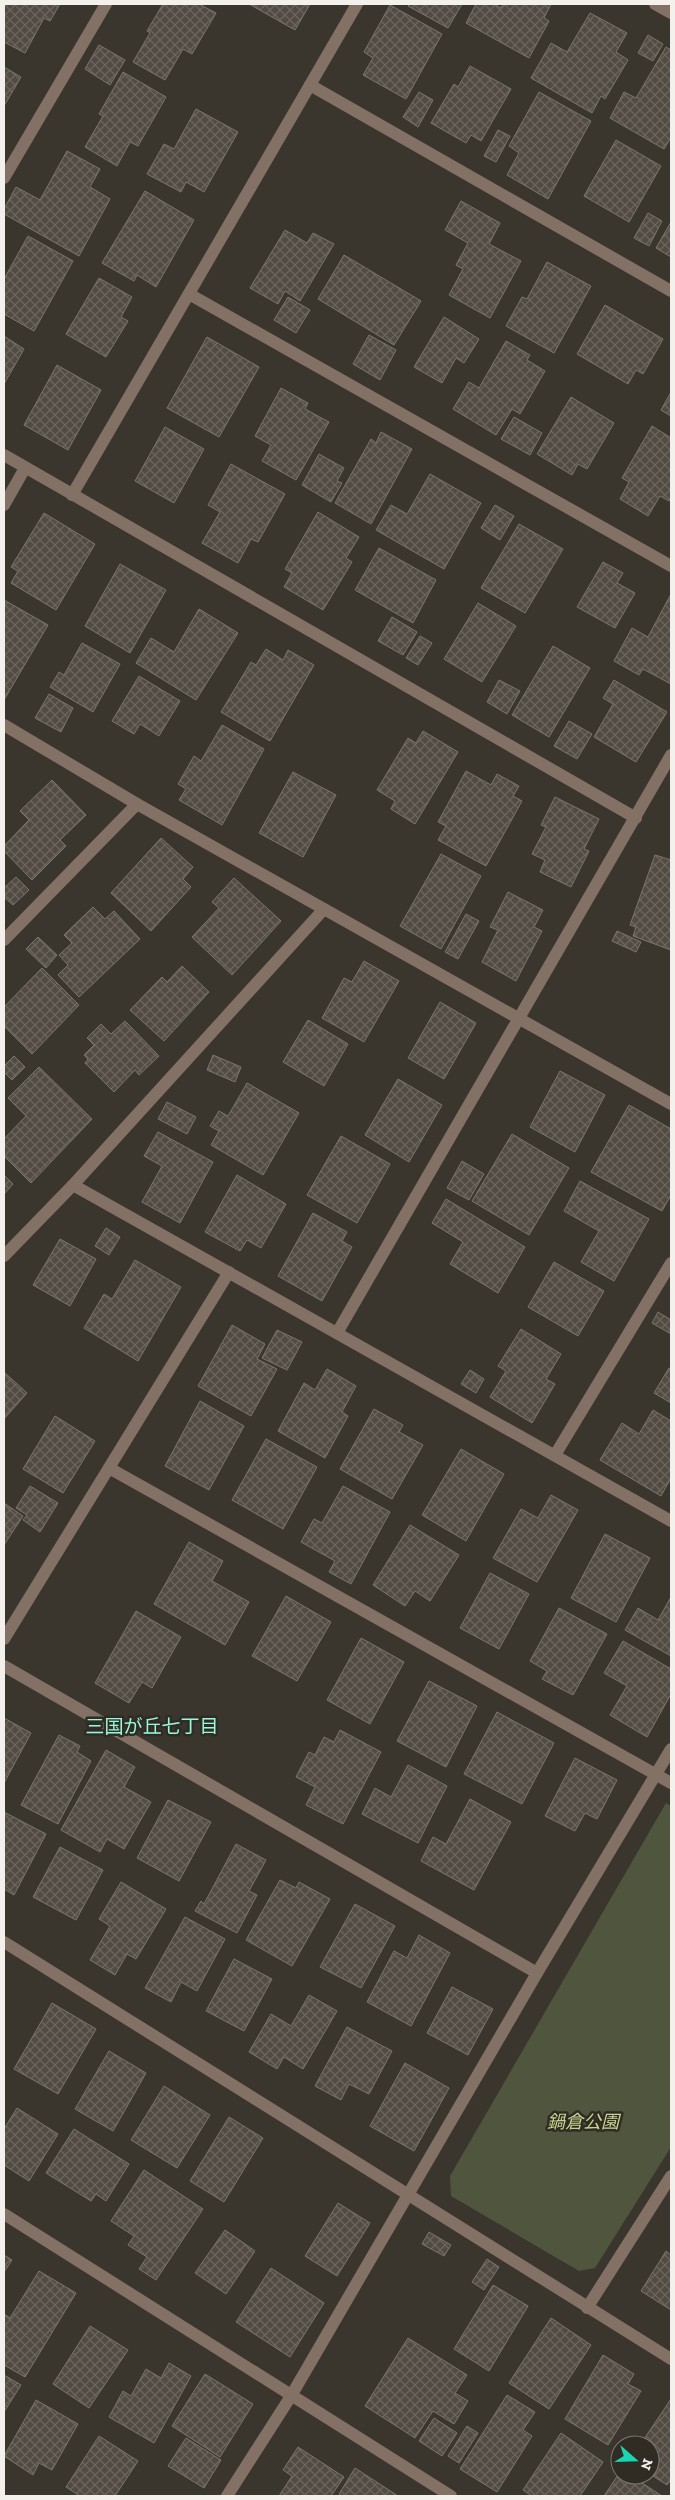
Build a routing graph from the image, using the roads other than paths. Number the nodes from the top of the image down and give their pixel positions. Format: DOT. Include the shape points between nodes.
graph roads {
  1 [pos="106,4"];
  2 [pos="357,4"];
  3 [pos="655,4"];
  4 [pos="671,13"];
  5 [pos="310,85"];
  6 [pos="4,178"];
  7 [pos="671,291"];
  8 [pos="189,294"];
  9 [pos="4,455"];
  10 [pos="25,468"];
  11 [pos="72,495"];
  12 [pos="4,505"];
  13 [pos="671,566"];
  14 [pos="4,725"];
  15 [pos="671,755"];
  16 [pos="137,804"];
  17 [pos="636,818"];
  18 [pos="324,909"];
  19 [pos="4,940"];
  20 [pos="519,1019"];
  21 [pos="671,1104"];
  22 [pos="73,1185"];
  23 [pos="4,1256"];
  24 [pos="671,1263"];
  25 [pos="229,1272"];
  26 [pos="337,1333"];
  27 [pos="555,1456"];
  28 [pos="108,1468"];
  29 [pos="671,1521"];
  30 [pos="4,1639"];
  31 [pos="4,1666"];
  32 [pos="671,1749"];
  33 [pos="657,1774"];
  34 [pos="671,1783"];
  35 [pos="4,1942"];
  36 [pos="536,1973"];
  37 [pos="671,2176"];
  38 [pos="408,2194"];
  39 [pos="4,2214"];
  40 [pos="587,2308"];
  41 [pos="671,2359"];
  42 [pos="291,2396"];
  43 [pos="227,2496"];
  44 [pos="452,2496"];
  1 -- 6 [label="street"];
  2 -- 5 [label="street"];
  3 -- 4 [label="street"];
  5 -- 7 [label="street"];
  5 -- 8 [label="street"];
  8 -- 11 [label="street"];
  8 -- 13 [label="street"];
  9 -- 10 [label="street"];
  10 -- 11 [label="street"];
  10 -- 12 [label="street"];
  11 -- 17 [label="street"];
  14 -- 16 [label="street"];
  15 -- 17 [label="street"];
  16 -- 18 [label="street"];
  16 -- 19 [label="street"];
  17 -- 20 [label="street"];
  18 -- 20 [label="street"];
  18 -- 22 [label="street"];
  20 -- 21 [label="street"];
  20 -- 26 [label="street"];
  22 -- 23 [label="street"];
  22 -- 25 [label="street"];
  24 -- 27 [label="street"];
  25 -- 26 [label="street"];
  25 -- 28 [label="street"];
  26 -- 27 [label="street"];
  27 -- 29 [label="street"];
  28 -- 30 [label="street"];
  28 -- 33 [label="street"];
  31 -- 36 [label="street"];
  32 -- 33 [label="street"];
  33 -- 34 [label="street"];
  33 -- 36 [label="street"];
  35 -- 38 [label="street"];
  36 -- 38 [label="street"];
  37 -- 40 [label="street"];
  38 -- 40 [label="street"];
  38 -- 42 [label="street"];
  39 -- 42 [label="street"];
  40 -- 41 [label="street"];
  42 -- 43 [label="street"];
  42 -- 44 [label="street"];
}
